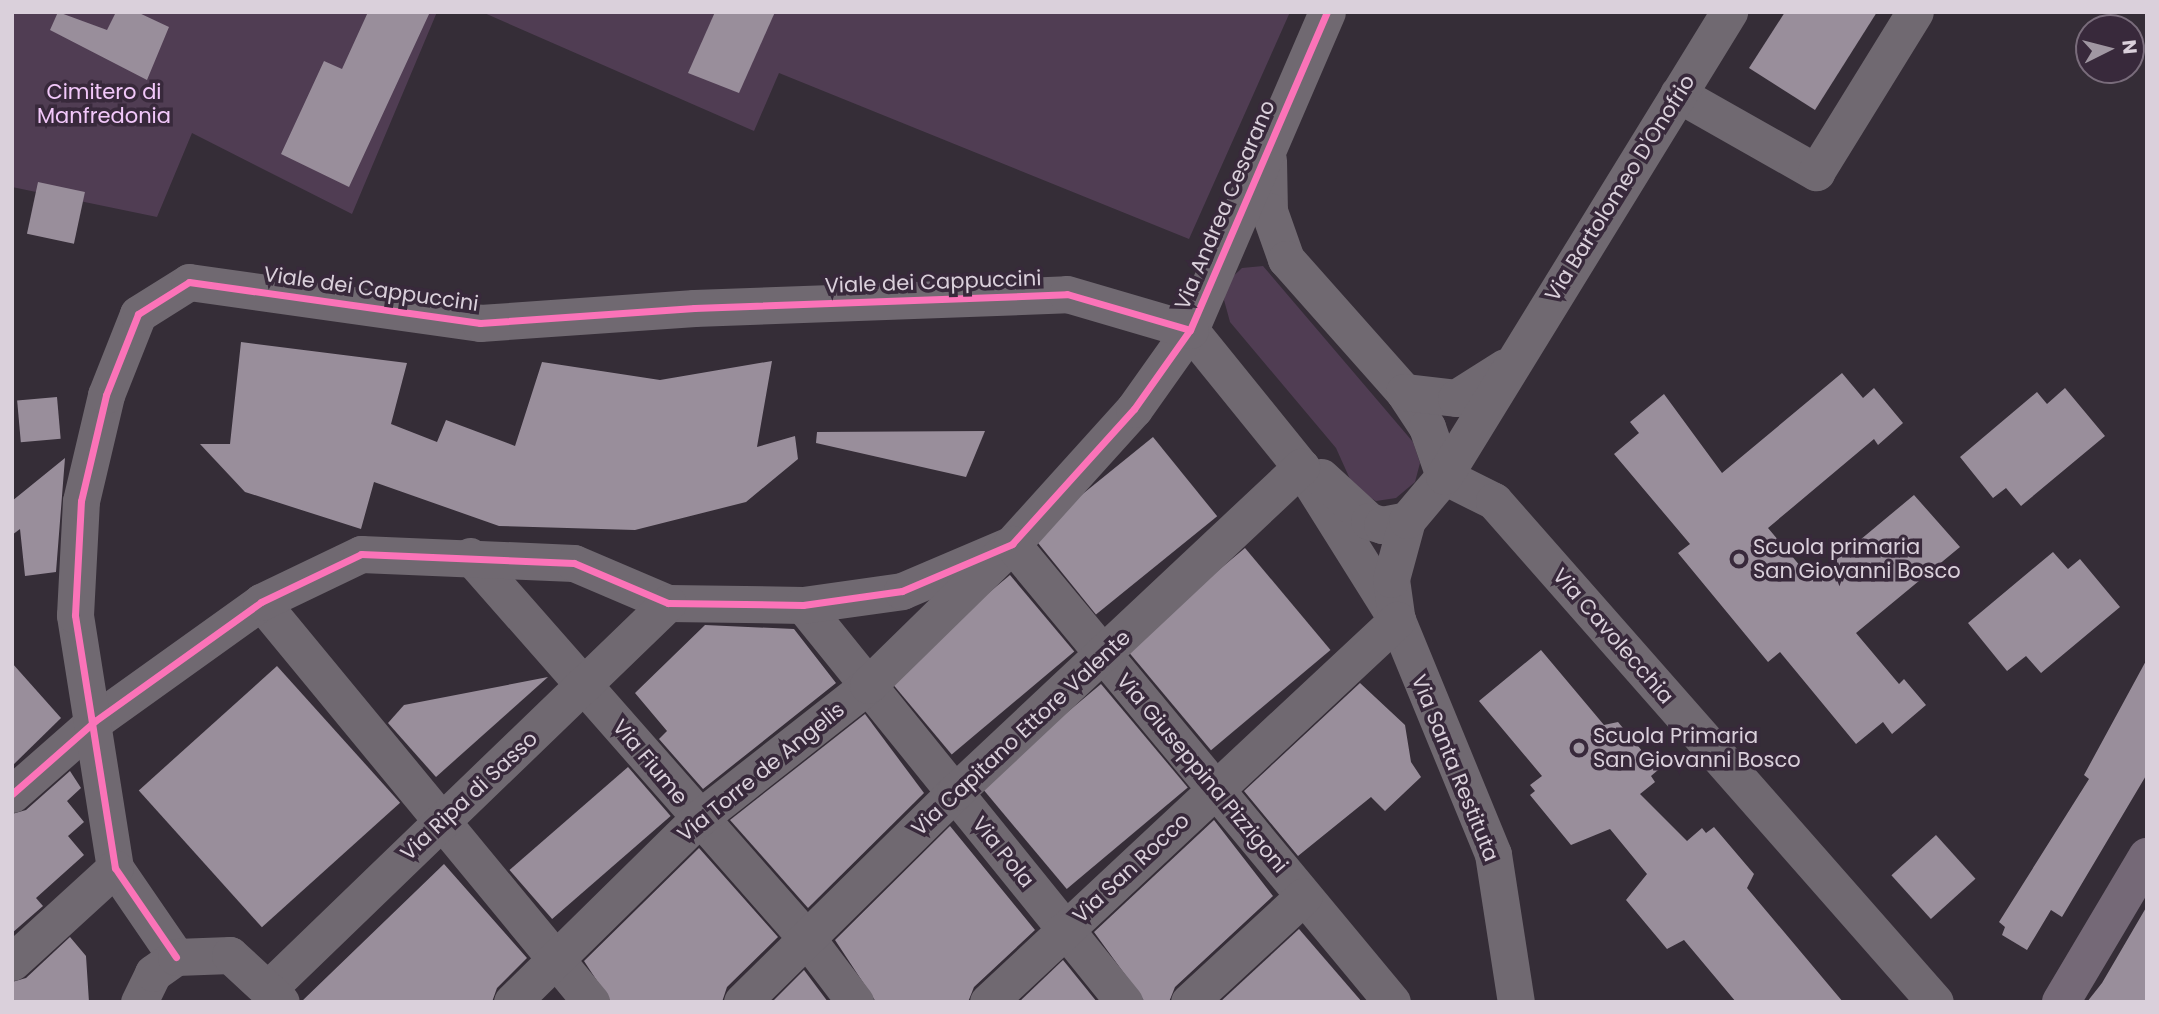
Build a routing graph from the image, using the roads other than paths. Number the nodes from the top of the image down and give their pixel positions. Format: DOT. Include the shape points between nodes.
graph roads {
  1 [pos="1327,12"];
  2 [pos="1729,12"];
  3 [pos="1915,12"];
  4 [pos="1678,94"];
  5 [pos="1268,148"];
  6 [pos="1224,247"];
  7 [pos="1286,259"];
  8 [pos="1190,330"];
  9 [pos="1512,363"];
  10 [pos="1404,392"];
  11 [pos="1301,467"];
  12 [pos="1444,476"];
  13 [pos="1407,520"];
  14 [pos="1012,544"];
  15 [pos="470,556"];
  16 [pos="261,602"];
  17 [pos="668,603"];
  18 [pos="803,605"];
  19 [pos="1396,620"];
  20 [pos="1104,655"];
  21 [pos="586,685"];
  22 [pos="868,685"];
  23 [pos="95,722"];
  24 [pos="1215,789"];
  25 [pos="954,792"];
  26 [pos="12,794"];
  27 [pos="698,819"];
  28 [pos="441,820"];
  29 [pos="2147,857"];
  30 [pos="115,868"];
  31 [pos="1304,896"];
  32 [pos="1065,929"];
  33 [pos="808,940"];
  34 [pos="176,957"];
  35 [pos="557,960"];
  36 [pos="12,962"];
  37 [pos="273,997"];
  38 [pos="139,1002"];
  39 [pos="512,1002"];
  40 [pos="591,1002"];
  41 [pos="742,1002"];
  42 [pos="855,1002"];
  43 [pos="988,1002"];
  44 [pos="1124,1002"];
  45 [pos="1189,1002"];
  46 [pos="1392,1002"];
  47 [pos="1516,1002"];
  48 [pos="1935,1002"];
  49 [pos="2060,1002"];
  1 -- 5 [label="street, Via Andrea Cesarano"];
  2 -- 4 [label="street, Via Bartolomeo D'Onofrio"];
  3 -- 4 [label="street" via="1816,172"];
  4 -- 9 [label="street, Via Bartolomeo D'Onofrio"];
  5 -- 6 [label="street, Via Andrea Cesarano"];
  5 -- 7 [label="street" via="1269,211"];
  6 -- 7 [label="street"];
  6 -- 8 [label="street, Via Andrea Cesarano"];
  7 -- 10 [label="street"];
  8 -- 11 [label="street"];
  8 -- 14 [label="street, Via Andrea Cesarano" via="1135,409"];
  8 -- 23 [label="street, Viale dei Cappuccini" via="1067,294 694,308 480,323 188,282 138,314 106,395 81,501 75,615"];
  9 -- 10 [label="street, Via Bartolomeo D'Onofrio" via="1456,398"];
  9 -- 12 [label="street, Via Bartolomeo D'Onofrio"];
  10 -- 12 [label="street" via="1427,427"];
  11 -- 13 [label="street" via="1333,484 1369,521 1381,525"];
  11 -- 19 [label="street"];
  11 -- 20 [label="street, Via Capitano Ettore Valente"];
  12 -- 13 [label="street, Via Bartolomeo D'Onofrio"];
  12 -- 48 [label="street, Via Cavolecchia" via="1494,501"];
  13 -- 19 [label="street" via="1391,579"];
  14 -- 18 [label="street, Via Andrea Cesarano" via="902,591"];
  14 -- 20 [label="street, Via Giuseppina Pizzigoni"];
  14 -- 22 [label="street, Via Torre de Angelis"];
  15 -- 16 [label="street, Via Andrea Cesarano" via="362,554"];
  15 -- 17 [label="street, Via Andrea Cesarano" via="574,563"];
  15 -- 21 [label="street, Via Fiume"];
  16 -- 23 [label="street, Via Andrea Cesarano"];
  16 -- 28 [label="street"];
  17 -- 18 [label="street, Via Andrea Cesarano"];
  17 -- 21 [label="street, Via Ripa di Sasso"];
  18 -- 22 [label="street, Via Pola"];
  19 -- 24 [label="street, Via San Rocco"];
  19 -- 47 [label="street, Via Santa Restituta" via="1493,854"];
  20 -- 24 [label="street, Via Giuseppina Pizzigoni"];
  20 -- 25 [label="street, Via Capitano Ettore Valente"];
  21 -- 27 [label="street, Via Fiume"];
  21 -- 28 [label="street, Via Ripa di Sasso"];
  22 -- 25 [label="street, Via Pola"];
  22 -- 27 [label="street, Via Torre de Angelis"];
  23 -- 26 [label="street"];
  23 -- 30 [label="street, Viale dei Cappuccini"];
  24 -- 31 [label="street, Via Giuseppina Pizzigoni"];
  24 -- 32 [label="street, Via San Rocco"];
  25 -- 32 [label="street, Via Pola"];
  25 -- 33 [label="street, Via Capitano Ettore Valente"];
  27 -- 33 [label="street, Via Fiume"];
  27 -- 35 [label="street, Via Torre de Angelis"];
  28 -- 35 [label="street"];
  28 -- 37 [label="street, Via Ripa di Sasso"];
  29 -- 49 [label="main road"];
  30 -- 34 [label="street"];
  30 -- 36 [label="street"];
  31 -- 45 [label="street"];
  31 -- 46 [label="street, Via Giuseppina Pizzigoni"];
  32 -- 43 [label="street, Via San Rocco"];
  32 -- 44 [label="street, Via Pola"];
  33 -- 41 [label="street, Via Capitano Ettore Valente"];
  33 -- 42 [label="street, Via Fiume"];
  34 -- 37 [label="street" via="230,955"];
  34 -- 38 [label="street" via="153,973"];
  35 -- 39 [label="street, Via Torre de Angelis"];
  35 -- 40 [label="street"];
}
